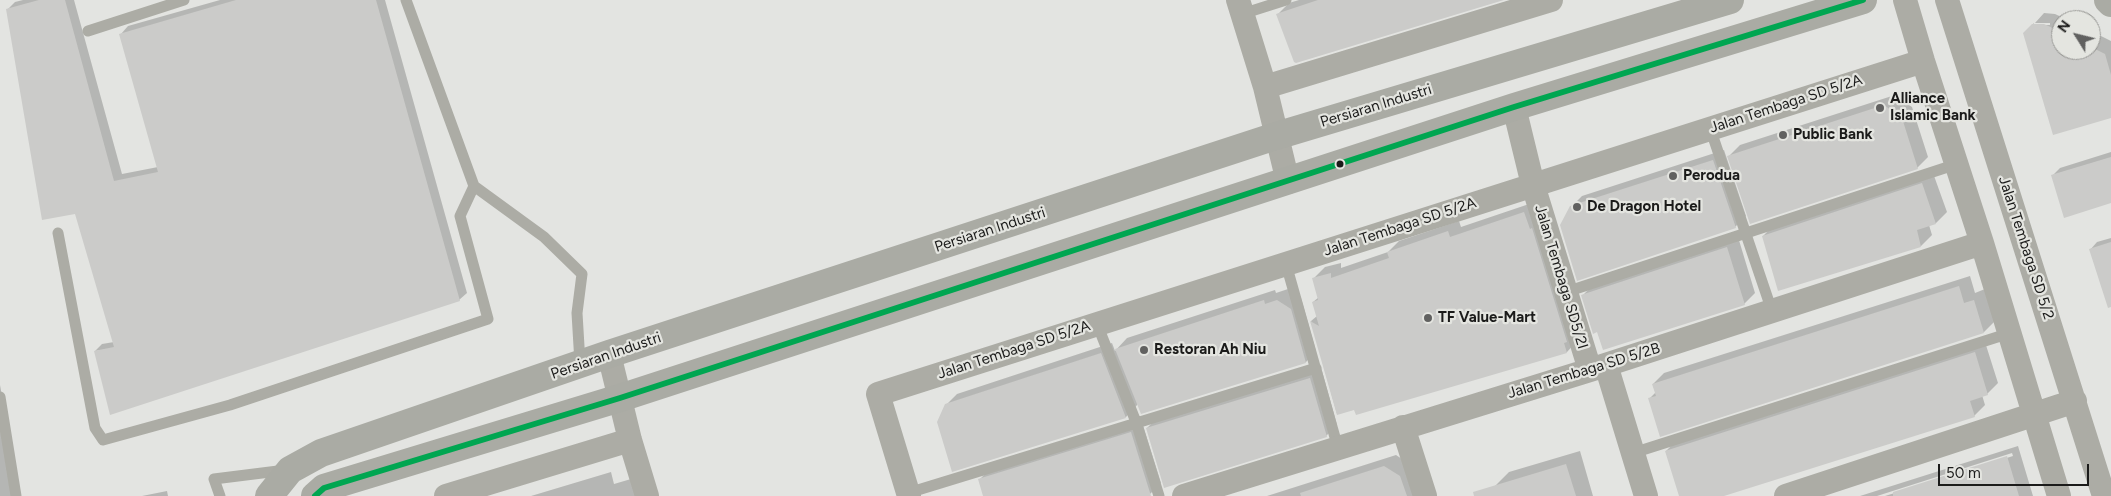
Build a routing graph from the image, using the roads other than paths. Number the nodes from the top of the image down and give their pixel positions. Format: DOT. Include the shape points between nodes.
graph roads {
  1 [pos="184,0"];
  2 [pos="406,0"];
  3 [pos="1286,0"];
  4 [pos="1551,0"];
  5 [pos="1730,0"];
  6 [pos="1863,0"];
  7 [pos="1905,0"];
  8 [pos="1947,0"];
  9 [pos="2108,0"];
  10 [pos="2111,3"];
  11 [pos="1240,7"];
  12 [pos="88,31"];
  13 [pos="1923,61"];
  14 [pos="1265,87"];
  15 [pos="1514,107"];
  16 [pos="1710,128"];
  17 [pos="1276,136"];
  18 [pos="1957,164"];
  19 [pos="1288,182"];
  20 [pos="1533,184"];
  21 [pos="474,186"];
  22 [pos="58,233"];
  23 [pos="1746,235"];
  24 [pos="1982,244"];
  25 [pos="1286,264"];
  26 [pos="1566,292"];
  27 [pos="1772,311"];
  28 [pos="1098,324"];
  29 [pos="2010,333"];
  30 [pos="609,354"];
  31 [pos="580,365"];
  32 [pos="1316,368"];
  33 [pos="1598,368"];
  34 [pos="0,397"];
  35 [pos="620,398"];
  36 [pos="2075,401"];
  37 [pos="2034,414"];
  38 [pos="1136,422"];
  39 [pos="1403,427"];
  40 [pos="630,440"];
  41 [pos="1338,448"];
  42 [pos="1633,453"];
  43 [pos="290,470"];
  44 [pos="909,494"];
  45 [pos="16,496"];
  46 [pos="220,496"];
  47 [pos="269,496"];
  48 [pos="315,496"];
  49 [pos="446,496"];
  50 [pos="647,496"];
  51 [pos="1159,496"];
  52 [pos="1184,496"];
  53 [pos="1425,496"];
  54 [pos="1646,496"];
  55 [pos="1786,496"];
  56 [pos="2059,496"];
  57 [pos="2104,496"];
  1 -- 12 [label="lane"];
  2 -- 21 [label="lane"];
  3 -- 11 [label="lane"];
  4 -- 14 [label="street"];
  5 -- 17 [label="street, Persiaran Industri"];
  6 -- 15 [label="street"];
  7 -- 13 [label="street"];
  8 -- 36 [label="street, Jalan Tembaga SD 5/2"];
  9 -- 10 [label="street"];
  11 -- 14 [label="street"];
  13 -- 16 [label="street, Jalan Tembaga SD 5/2A"];
  13 -- 18 [label="street"];
  14 -- 17 [label="street"];
  15 -- 19 [label="street"];
  15 -- 20 [label="street, Jalan Tembaga SD5/2I"];
  16 -- 20 [label="street, Jalan Tembaga SD 5/2A"];
  16 -- 23 [label="lane"];
  17 -- 19 [label="street"];
  17 -- 30 [label="street, Persiaran Industri"];
  18 -- 23 [label="lane"];
  18 -- 24 [label="street"];
  19 -- 35 [label="street"];
  20 -- 25 [label="street, Jalan Tembaga SD 5/2A"];
  20 -- 26 [label="street, Jalan Tembaga SD5/2I"];
  21 -- 22 [label="lane" via="460,216 488,319 230,405 103,440 95,428"];
  21 -- 31 [label="lane" via="544,236 582,274 577,313"];
  23 -- 26 [label="lane"];
  23 -- 27 [label="lane"];
  24 -- 27 [label="street, Jalan Tembaga SD 5/2B"];
  24 -- 29 [label="street"];
  25 -- 28 [label="street, Jalan Tembaga SD 5/2A"];
  25 -- 32 [label="lane"];
  26 -- 33 [label="street, Jalan Tembaga SD5/2I"];
  27 -- 33 [label="street, Jalan Tembaga SD 5/2B"];
  28 -- 38 [label="lane"];
  28 -- 44 [label="street, Jalan Tembaga SD 5/2A" via="878,394"];
  29 -- 37 [label="street"];
  29 -- 42 [label="lane"];
  30 -- 31 [label="street, Persiaran Industri"];
  30 -- 35 [label="street"];
  31 -- 43 [label="street, Persiaran Industri" via="321,453"];
  32 -- 38 [label="lane"];
  32 -- 41 [label="lane"];
  33 -- 39 [label="street, Jalan Tembaga SD 5/2B"];
  33 -- 42 [label="street, Jalan Tembaga SD5/2I"];
  34 -- 45 [label="lane"];
  35 -- 40 [label="street"];
  35 -- 48 [label="street" via="324,488"];
  36 -- 37 [label="street"];
  36 -- 57 [label="street, Jalan Tembaga SD 5/2"];
  37 -- 55 [label="street"];
  37 -- 56 [label="street"];
  38 -- 44 [label="lane"];
  38 -- 51 [label="lane"];
  39 -- 41 [label="street, Jalan Tembaga SD 5/2B"];
  39 -- 53 [label="street"];
  40 -- 49 [label="street"];
  40 -- 50 [label="street"];
  41 -- 52 [label="street, Jalan Tembaga SD 5/2B"];
  42 -- 54 [label="street, Jalan Tembaga SD5/2I"];
  43 -- 46 [label="lane" via="214,479"];
  43 -- 47 [label="street, Persiaran Industri"];
}
